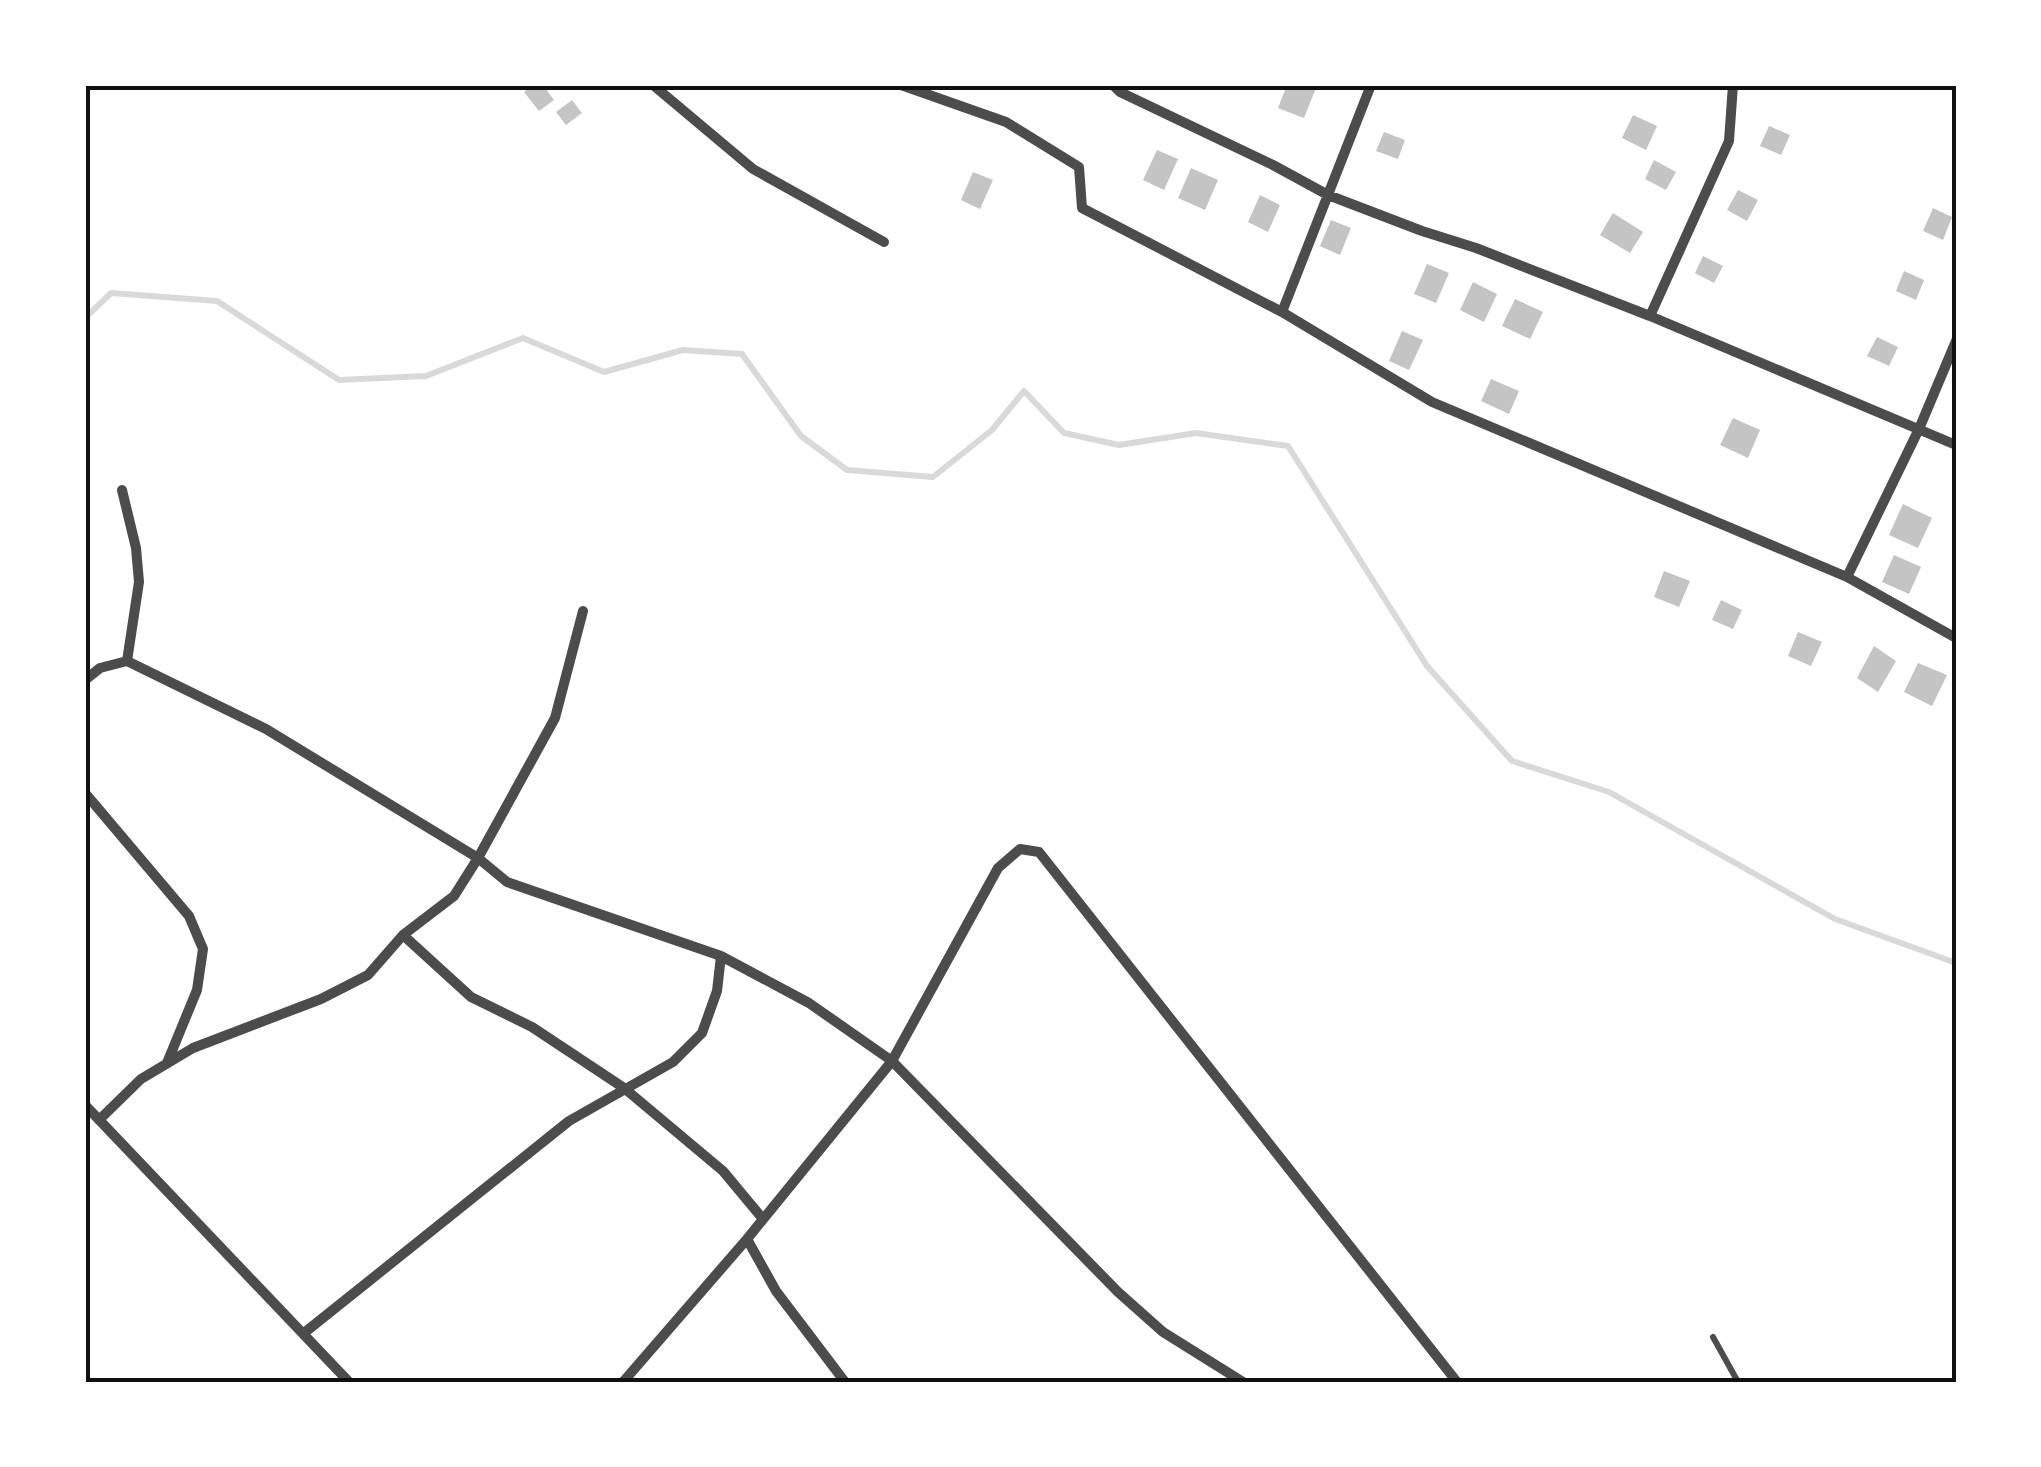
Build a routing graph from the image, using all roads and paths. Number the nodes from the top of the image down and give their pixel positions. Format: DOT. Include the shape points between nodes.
graph roads {
  1 [pos="129,85"];
  2 [pos="902,85"];
  3 [pos="1371,85"];
  4 [pos="1733,85"];
  5 [pos="656,86"];
  6 [pos="1118,87"];
  7 [pos="136,88"];
  8 [pos="1328,195"];
  9 [pos="884,242"];
  10 [pos="1282,312"];
  11 [pos="1650,316"];
  12 [pos="1956,341"];
  13 [pos="1919,429"];
  14 [pos="1956,444"];
  15 [pos="122,490"];
  16 [pos="1847,577"];
  17 [pos="583,610"];
  18 [pos="1956,638"];
  19 [pos="128,661"];
  20 [pos="85,678"];
  21 [pos="85,793"];
  22 [pos="478,858"];
  23 [pos="403,935"];
  24 [pos="720,956"];
  25 [pos="892,1060"];
  26 [pos="167,1064"];
  27 [pos="624,1088"];
  28 [pos="85,1104"];
  29 [pos="100,1120"];
  30 [pos="763,1219"];
  31 [pos="747,1239"];
  32 [pos="304,1333"];
  33 [pos="1713,1337"];
  34 [pos="349,1382"];
  35 [pos="623,1382"];
  36 [pos="845,1382"];
  37 [pos="1243,1382"];
  38 [pos="1457,1382"];
  39 [pos="1738,1382"];
  1 -- 7 [label="path"];
  2 -- 10 [label="street" via="1006,122 1079,167 1082,208"];
  3 -- 8 [label="street"];
  4 -- 11 [label="street" via="1729,141"];
  5 -- 9 [label="street" via="753,169"];
  6 -- 8 [label="street"];
  8 -- 10 [label="street"];
  8 -- 11 [label="street"];
  10 -- 16 [label="street" via="1432,402"];
  11 -- 13 [label="street"];
  12 -- 13 [label="street"];
  13 -- 14 [label="street"];
  13 -- 16 [label="street"];
  15 -- 19 [label="street" via="139,582"];
  16 -- 18 [label="street"];
  17 -- 22 [label="street" via="555,718"];
  19 -- 20 [label="street"];
  19 -- 22 [label="street" via="266,729"];
  21 -- 26 [label="street" via="189,916 202,949 197,990"];
  22 -- 23 [label="street" via="454,896"];
  22 -- 24 [label="street" via="507,882"];
  23 -- 26 [label="street" via="368,976"];
  23 -- 27 [label="street" via="471,996"];
  24 -- 25 [label="street" via="809,1003"];
  24 -- 27 [label="street" via="717,991 702,1033 673,1062"];
  25 -- 30 [label="street"];
  25 -- 37 [label="street" via="1118,1292 1163,1332"];
  25 -- 38 [label="street" via="998,868 1020,849 1039,852"];
  26 -- 29 [label="street" via="140,1079"];
  27 -- 30 [label="street" via="723,1172"];
  27 -- 32 [label="street" via="569,1120"];
  28 -- 29 [label="street"];
  29 -- 32 [label="street"];
  30 -- 31 [label="street"];
  31 -- 35 [label="street"];
  31 -- 36 [label="street" via="776,1291"];
  32 -- 34 [label="street"];
  33 -- 39 [label="lane"];
}
